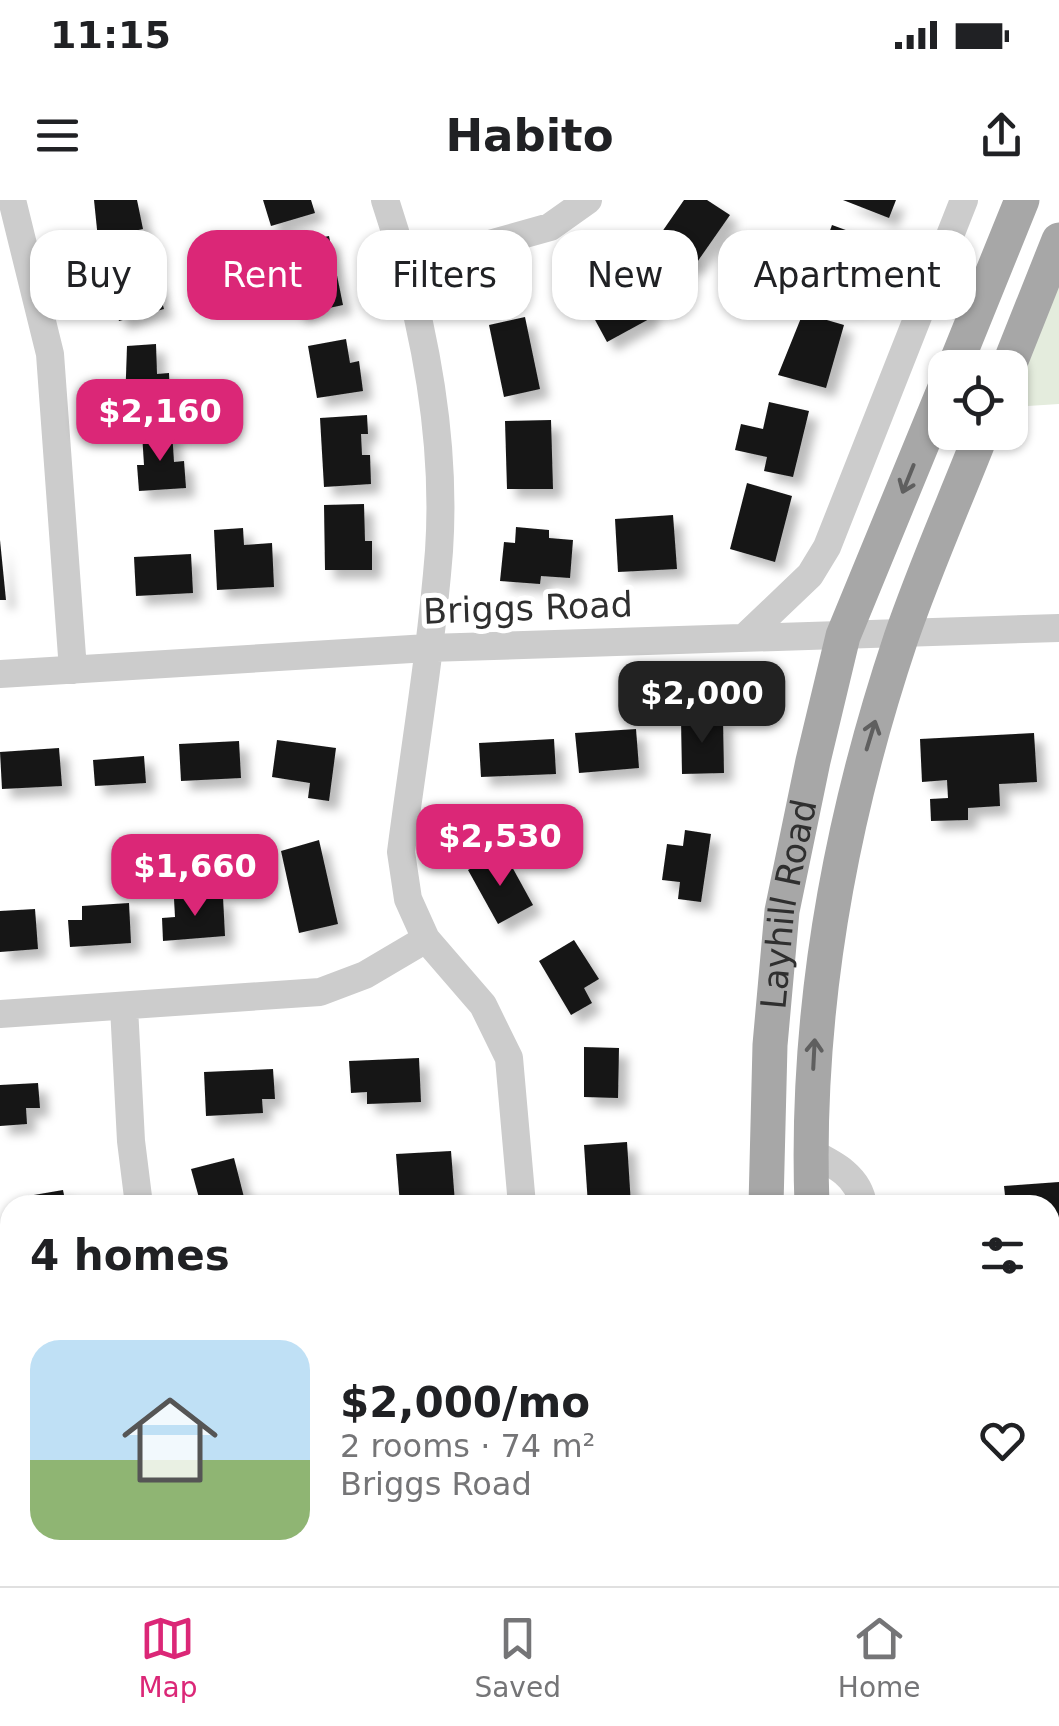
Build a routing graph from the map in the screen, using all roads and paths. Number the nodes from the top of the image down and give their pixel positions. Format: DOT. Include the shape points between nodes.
graph roads {
  1 [pos="12,200"];
  2 [pos="385,200"];
  3 [pos="588,200"];
  4 [pos="964,200"];
  5 [pos="1022,200"];
  6 [pos="0,205"];
  7 [pos="395,230"];
  8 [pos="532,232"];
  9 [pos="1059,240"];
  10 [pos="418,320"];
  11 [pos="961,350"];
  12 [pos="1015,350"];
  13 [pos="928,429"];
  14 [pos="975,450"];
  15 [pos="1059,628"];
  16 [pos="902,635"];
  17 [pos="843,636"];
  18 [pos="744,638"];
  19 [pos="428,648"];
  20 [pos="73,670"];
  21 [pos="0,674"];
  22 [pos="426,940"];
  23 [pos="124,1007"];
  24 [pos="0,1014"];
  25 [pos="810,1152"];
  26 [pos="139,1195"];
  27 [pos="521,1195"];
  28 [pos="766,1195"];
  29 [pos="812,1195"];
  30 [pos="861,1195"];
  1 -- 6 [label="street"];
  1 -- 20 [label="street" via="50,354"];
  2 -- 7 [label="street"];
  3 -- 8 [label="street"];
  4 -- 18 [label="street" via="827,547 810,574"];
  5 -- 11 [label="main road"];
  9 -- 12 [label="main road"];
  10 -- 19 [label="street" via="438,456 439,548"];
  13 -- 17 [label="main road, Layhill Road, one-way"];
  14 -- 16 [label="main road, Layhill Road"];
  15 -- 16 [label="street, Briggs Road"];
  16 -- 17 [label="street, Briggs Road"];
  25 -- 16 [label="main road, Layhill Road, one-way" via="816,1029 833,898 863,760"];
  17 -- 18 [label="street, Briggs Road"];
  17 -- 28 [label="main road, Layhill Road" via="782,911"];
  18 -- 19 [label="street, Briggs Road"];
  19 -- 20 [label="street, Briggs Road"];
  19 -- 22 [label="street" via="401,852 408,898"];
  20 -- 21 [label="street, Briggs Road"];
  22 -- 23 [label="street" via="320,992"];
  22 -- 27 [label="street" via="484,1005 510,1058"];
  23 -- 24 [label="street"];
  23 -- 26 [label="street"];
  25 -- 29 [label="main road, Layhill Road"];
  25 -- 30 [label="street" via="842,1168"];
}
